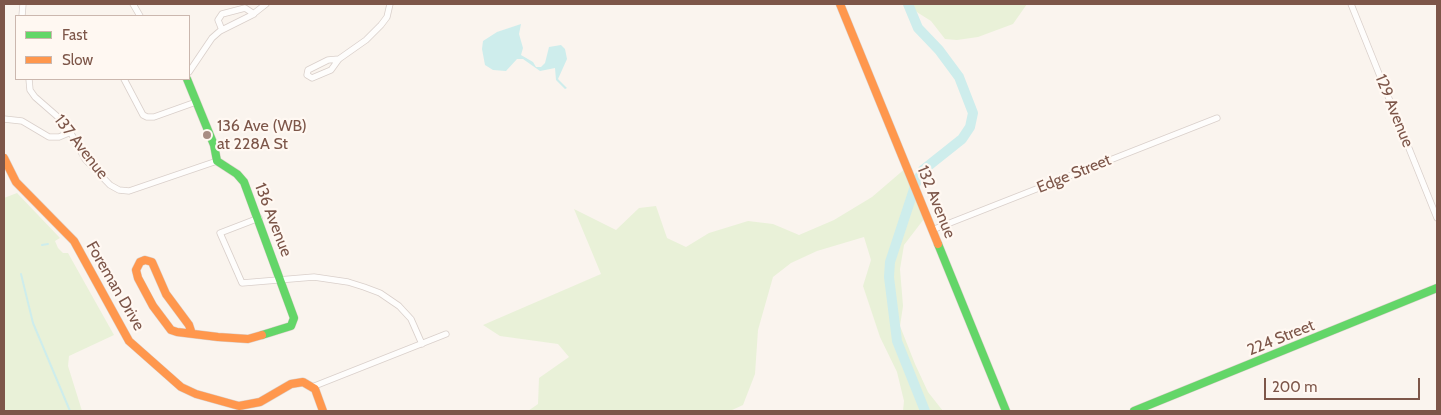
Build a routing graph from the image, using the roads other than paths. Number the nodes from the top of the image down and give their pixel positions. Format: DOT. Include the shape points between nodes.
graph roads {
  1 [pos="266,4"];
  2 [pos="390,4"];
  3 [pos="840,4"];
  4 [pos="1351,4"];
  5 [pos="254,14"];
  6 [pos="222,30"];
  7 [pos="339,59"];
  8 [pos="190,71"];
  9 [pos="29,80"];
  10 [pos="125,80"];
  11 [pos="187,80"];
  12 [pos="196,102"];
  13 [pos="1216,118"];
  14 [pos="4,119"];
  15 [pos="71,132"];
  16 [pos="4,158"];
  17 [pos="217,161"];
  18 [pos="259,218"];
  19 [pos="1437,218"];
  20 [pos="932,230"];
  21 [pos="280,281"];
  22 [pos="1437,288"];
  23 [pos="192,334"];
  24 [pos="446,334"];
  25 [pos="422,344"];
  26 [pos="312,387"];
  27 [pos="324,411"];
  28 [pos="1006,411"];
  29 [pos="1134,411"];
  1 -- 5 [label="street"];
  2 -- 7 [label="street" via="381,26"];
  3 -- 20 [label="street, 132 Avenue"];
  4 -- 19 [label="street, 129 Avenue"];
  5 -- 6 [label="street"];
  5 -- 6 [label="street" via="245,8 222,14 218,20"];
  6 -- 8 [label="street" via="212,38"];
  7 -- 7 [label="street" via="331,70 312,78 307,76 308,70 328,60"];
  9 -- 15 [label="street, 137 Avenue" via="35,97"];
  10 -- 12 [label="street" via="143,115 154,118"];
  11 -- 12 [label="street"];
  12 -- 17 [label="street" via="214,145"];
  13 -- 20 [label="street, Edge Street"];
  14 -- 15 [label="street" via="22,121 49,136 59,137"];
  15 -- 17 [label="street, 137 Avenue" via="85,158 110,185 119,190 129,191"];
  16 -- 26 [label="street, Foreman Drive" via="16,182 74,241 129,341 181,387 239,406 260,402 294,383 303,382"];
  17 -- 18 [label="street, 136 Avenue" via="241,177"];
  18 -- 21 [label="street, 136 Avenue"];
  18 -- 21 [label="street" via="220,233 242,283"];
  20 -- 28 [label="street, 132 Avenue"];
  21 -- 23 [label="street, 136 Avenue" via="294,315 291,326 248,339"];
  21 -- 25 [label="street" via="299,277 332,279 380,293 406,312"];
  22 -- 29 [label="street, 224 Street"];
  23 -- 23 [label="street" via="171,330 153,306 138,278 136,270 140,262 152,262 166,294"];
  24 -- 25 [label="street, Foreman Drive"];
  25 -- 26 [label="street, Foreman Drive"];
  26 -- 27 [label="street"];
}
